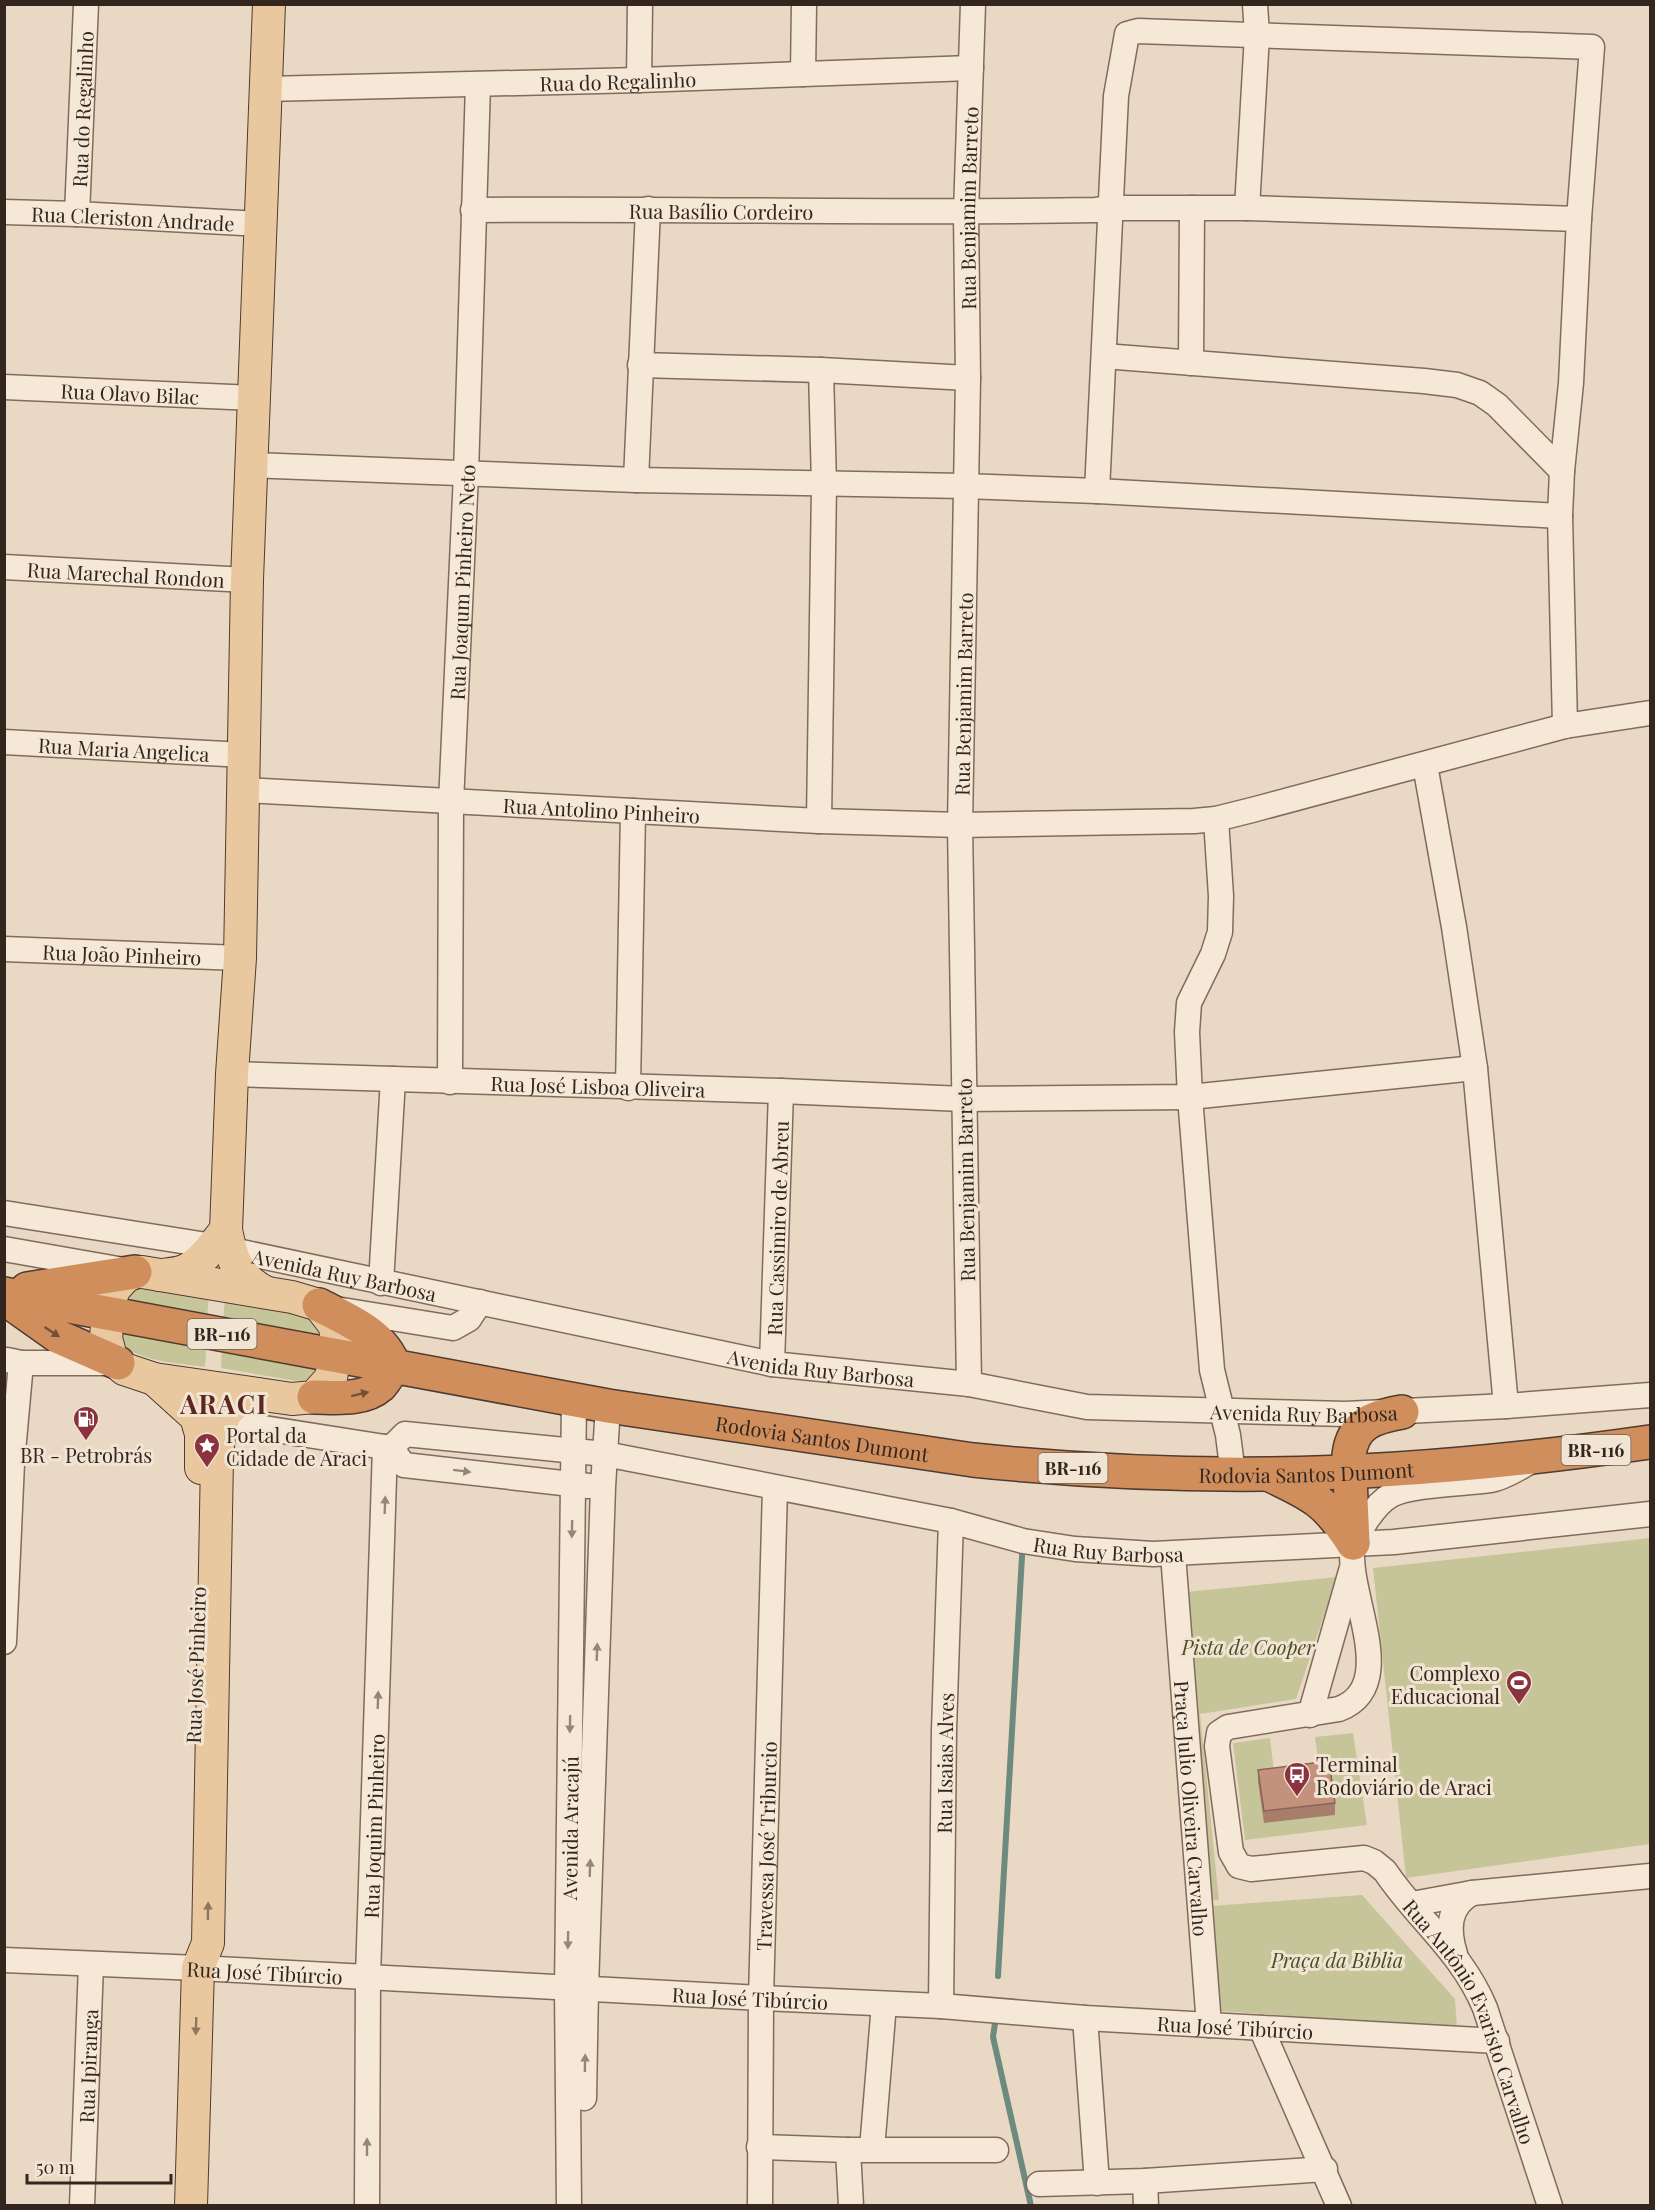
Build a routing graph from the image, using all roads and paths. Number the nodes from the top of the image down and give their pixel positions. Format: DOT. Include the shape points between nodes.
graph roads {
  1 [pos="86,4"];
  2 [pos="268,4"];
  3 [pos="639,4"];
  4 [pos="804,4"];
  5 [pos="973,4"];
  6 [pos="1255,4"];
  7 [pos="1257,35"];
  8 [pos="971,68"];
  9 [pos="803,74"];
  10 [pos="639,80"];
  11 [pos="478,84"];
  12 [pos="266,89"];
  13 [pos="648,208"];
  14 [pos="1111,208"];
  15 [pos="1192,208"];
  16 [pos="1247,208"];
  17 [pos="473,210"];
  18 [pos="4,212"];
  19 [pos="966,213"];
  20 [pos="77,214"];
  21 [pos="1579,219"];
  22 [pos="260,224"];
  23 [pos="1104,356"];
  24 [pos="1191,363"];
  25 [pos="640,365"];
  26 [pos="821,370"];
  27 [pos="968,378"];
  28 [pos="4,387"];
  29 [pos="254,398"];
  30 [pos="251,465"];
  31 [pos="1562,471"];
  32 [pos="466,474"];
  33 [pos="636,480"];
  34 [pos="824,485"];
  35 [pos="964,486"];
  36 [pos="1097,492"];
  37 [pos="1560,516"];
  38 [pos="4,567"];
  39 [pos="247,580"];
  40 [pos="1650,713"];
  41 [pos="1565,726"];
  42 [pos="4,742"];
  43 [pos="244,755"];
  44 [pos="1425,765"];
  45 [pos="244,790"];
  46 [pos="452,802"];
  47 [pos="633,811"];
  48 [pos="1216,819"];
  49 [pos="819,821"];
  50 [pos="960,825"];
  51 [pos="4,949"];
  52 [pos="240,958"];
  53 [pos="1475,1068"];
  54 [pos="232,1074"];
  55 [pos="393,1078"];
  56 [pos="450,1082"];
  57 [pos="628,1088"];
  58 [pos="781,1091"];
  59 [pos="1190,1097"];
  60 [pos="963,1099"];
  61 [pos="4,1213"];
  62 [pos="223,1242"];
  63 [pos="4,1249"];
  64 [pos="147,1274"];
  65 [pos="381,1282"];
  66 [pos="265,1292"];
  67 [pos="4,1294"];
  68 [pos="480,1302"];
  69 [pos="320,1305"];
  70 [pos="108,1312"];
  71 [pos="335,1356"];
  72 [pos="13,1361"];
  73 [pos="118,1363"];
  74 [pos="772,1364"];
  75 [pos="394,1366"];
  76 [pos="154,1379"];
  77 [pos="969,1384"];
  78 [pos="257,1394"];
  79 [pos="1650,1395"];
  80 [pos="314,1397"];
  81 [pos="574,1400"];
  82 [pos="608,1406"];
  83 [pos="1506,1406"];
  84 [pos="1222,1412"];
  85 [pos="1402,1412"];
  86 [pos="209,1420"];
  87 [pos="1650,1442"];
  88 [pos="388,1448"];
  89 [pos="573,1450"];
  90 [pos="605,1454"];
  91 [pos="1541,1457"];
  92 [pos="1351,1471"];
  93 [pos="1233,1474"];
  94 [pos="1269,1474"];
  95 [pos="572,1484"];
  96 [pos="603,1487"];
  97 [pos="775,1488"];
  98 [pos="1650,1514"];
  99 [pos="951,1521"];
  100 [pos="1173,1554"];
  101 [pos="1353,1555"];
  102 [pos="5,1587"];
  103 [pos="4,1642"];
  104 [pos="1310,1715"];
  105 [pos="1364,1858"];
  106 [pos="1650,1876"];
  107 [pos="1472,1893"];
  108 [pos="1412,1904"];
  109 [pos="1456,1955"];
  110 [pos="4,1960"];
  111 [pos="91,1964"];
  112 [pos="198,1968"];
  113 [pos="368,1977"];
  114 [pos="576,1988"];
  115 [pos="761,1998"];
  116 [pos="884,2004"];
  117 [pos="941,2006"];
  118 [pos="1085,2018"];
  119 [pos="1209,2025"];
  120 [pos="1261,2028"];
  121 [pos="1497,2041"];
  122 [pos="759,2147"];
  123 [pos="872,2149"];
  124 [pos="848,2150"];
  125 [pos="996,2150"];
  126 [pos="1324,2169"];
  127 [pos="1145,2181"];
  128 [pos="1097,2183"];
  129 [pos="1039,2184"];
  130 [pos="82,2205"];
  131 [pos="191,2205"];
  132 [pos="367,2205"];
  133 [pos="569,2205"];
  134 [pos="583,2205"];
  135 [pos="760,2205"];
  136 [pos="851,2205"];
  137 [pos="1146,2205"];
  138 [pos="1339,2205"];
  139 [pos="1550,2205"];
  1 -- 20 [label="street, Rua do Regalinho"];
  2 -- 12 [label="main road"];
  3 -- 10 [label="street"];
  4 -- 9 [label="street"];
  5 -- 8 [label="street, Rua Benjamim Barreto"];
  6 -- 7 [label="street"];
  7 -- 14 [label="street" via="1138,31 1127,34 1116,96"];
  7 -- 16 [label="street"];
  7 -- 21 [label="street" via="1592,48"];
  8 -- 9 [label="street, Rua do Regalinho"];
  8 -- 19 [label="street, Rua Benjamim Barreto"];
  9 -- 10 [label="street, Rua do Regalinho"];
  10 -- 11 [label="street, Rua do Regalinho"];
  11 -- 12 [label="street, Rua do Regalinho"];
  11 -- 17 [label="street, Rua Joaqum Pinheiro Neto"];
  12 -- 22 [label="main road"];
  13 -- 17 [label="street, Rua Basílio Cordeiro"];
  13 -- 19 [label="street, Rua Basílio Cordeiro"];
  13 -- 25 [label="street"];
  14 -- 15 [label="street, Rua Basílio Cordeiro"];
  14 -- 19 [label="street, Rua Basílio Cordeiro"];
  14 -- 23 [label="street"];
  15 -- 16 [label="street, Rua Basílio Cordeiro"];
  15 -- 24 [label="street"];
  16 -- 21 [label="street, Rua Basílio Cordeiro"];
  17 -- 32 [label="street, Rua Joaqum Pinheiro Neto"];
  18 -- 20 [label="street, Rua Cleriston Andrade"];
  19 -- 27 [label="street, Rua Benjamim Barreto"];
  20 -- 22 [label="street, Rua Cleriston Andrade"];
  21 -- 31 [label="street" via="1571,383"];
  22 -- 29 [label="main road"];
  23 -- 24 [label="street"];
  23 -- 36 [label="street"];
  24 -- 31 [label="street" via="1471,388 1497,405"];
  25 -- 26 [label="street"];
  25 -- 33 [label="street"];
  26 -- 27 [label="street"];
  26 -- 34 [label="street"];
  27 -- 35 [label="street, Rua Benjamim Barreto"];
  28 -- 29 [label="street, Rua Olavo Bilac"];
  29 -- 30 [label="main road"];
  30 -- 32 [label="street"];
  30 -- 39 [label="main road"];
  31 -- 37 [label="street"];
  32 -- 33 [label="street"];
  32 -- 46 [label="street, Rua Joaqum Pinheiro Neto"];
  33 -- 34 [label="street"];
  34 -- 35 [label="street"];
  34 -- 49 [label="street"];
  35 -- 36 [label="street"];
  35 -- 50 [label="street, Rua Benjamim Barreto"];
  36 -- 37 [label="street"];
  37 -- 41 [label="street"];
  38 -- 39 [label="street, Rua Marechal Rondon"];
  39 -- 43 [label="main road"];
  40 -- 41 [label="street, Rua Antolino Pinheiro"];
  41 -- 44 [label="street, Rua Antolino Pinheiro"];
  42 -- 43 [label="street, Rua Maria Angelica"];
  43 -- 45 [label="main road"];
  44 -- 48 [label="street, Rua Antolino Pinheiro"];
  44 -- 53 [label="street"];
  45 -- 46 [label="street, Rua Antolino Pinheiro"];
  45 -- 52 [label="main road"];
  46 -- 47 [label="street, Rua Antolino Pinheiro"];
  46 -- 56 [label="street, Rua Joaqum Pinheiro Neto"];
  47 -- 49 [label="street, Rua Antolino Pinheiro"];
  47 -- 57 [label="street"];
  48 -- 50 [label="street, Rua Antolino Pinheiro"];
  48 -- 59 [label="street" via="1221,924 1213,954 1189,1003"];
  49 -- 50 [label="street, Rua Antolino Pinheiro"];
  50 -- 60 [label="street, Rua Benjamim Barreto"];
  51 -- 52 [label="street, Rua João Pinheiro"];
  52 -- 54 [label="main road"];
  53 -- 59 [label="street, Rua José Lisboa Oliveira"];
  53 -- 83 [label="street"];
  54 -- 55 [label="street, Rua José Lisboa Oliveira"];
  54 -- 62 [label="main road"];
  55 -- 56 [label="street, Rua José Lisboa Oliveira"];
  55 -- 65 [label="street"];
  56 -- 57 [label="street, Rua José Lisboa Oliveira"];
  57 -- 58 [label="street, Rua José Lisboa Oliveira"];
  58 -- 60 [label="street, Rua José Lisboa Oliveira"];
  58 -- 74 [label="street, Rua Cassimiro de Abreu"];
  59 -- 60 [label="street, Rua José Lisboa Oliveira"];
  59 -- 84 [label="street" via="1212,1370"];
  60 -- 77 [label="street, Rua Benjamim Barreto"];
  61 -- 62 [label="street, Avenida Ruy Barbosa"];
  62 -- 64 [label="main road" via="183,1271"];
  62 -- 65 [label="street, Avenida Ruy Barbosa"];
  62 -- 66 [label="main road" via="241,1274"];
  63 -- 64 [label="street"];
  64 -- 66 [label="main road"];
  64 -- 67 [label="highway"];
  64 -- 70 [label="main road" via="125,1277 115,1288"];
  65 -- 68 [label="street, Avenida Ruy Barbosa"];
  66 -- 69 [label="main road"];
  67 -- 70 [label="highway, Rodovia Santos Dumont / BR-116"];
  67 -- 73 [label="highway, one-way" via="59,1337"];
  68 -- 69 [label="street" via="469,1319 453,1328"];
  68 -- 74 [label="street, Avenida Ruy Barbosa"];
  69 -- 71 [label="main road" via="335,1326"];
  69 -- 75 [label="highway" via="368,1332 390,1355"];
  70 -- 71 [label="highway, Rodovia Santos Dumont / BR-116"];
  70 -- 73 [label="main road" via="106,1338 111,1357"];
  71 -- 75 [label="highway, Rodovia Santos Dumont / BR-116"];
  71 -- 80 [label="main road" via="331,1378"];
  72 -- 73 [label="street"];
  72 -- 102 [label="street"];
  73 -- 76 [label="main road" via="124,1369"];
  74 -- 77 [label="street, Avenida Ruy Barbosa"];
  80 -- 75 [label="highway, one-way" via="368,1393 380,1386"];
  75 -- 81 [label="highway, Rodovia Santos Dumont / BR-116"];
  76 -- 78 [label="main road"];
  76 -- 86 [label="main road"];
  77 -- 84 [label="street, Avenida Ruy Barbosa" via="1087,1407"];
  78 -- 80 [label="main road" via="292,1399"];
  78 -- 86 [label="main road" via="241,1399"];
  79 -- 83 [label="street, Avenida Ruy Barbosa"];
  81 -- 82 [label="highway, Rodovia Santos Dumont / BR-116"];
  81 -- 89 [label="street, Avenida Aracajú"];
  82 -- 90 [label="street, Avenida Aracajú"];
  82 -- 93 [label="highway, Rodovia Santos Dumont / BR-116" via="973,1460"];
  83 -- 85 [label="street, Avenida Ruy Barbosa"];
  84 -- 85 [label="street, Avenida Ruy Barbosa"];
  84 -- 93 [label="street"];
  85 -- 92 [label="highway" via="1377,1417 1355,1433 1349,1455"];
  86 -- 88 [label="street"];
  86 -- 112 [label="main road, Rua José Pinheiro" via="201,1434 187,1938"];
  87 -- 91 [label="highway, Rodovia Santos Dumont / BR-116"];
  88 -- 89 [label="street, Rua Ruy Barbosa" via="405,1434"];
  88 -- 95 [label="street, one-way" via="404,1465"];
  113 -- 88 [label="street, Rua Joquim Pinheiro, one-way"];
  89 -- 90 [label="street, Rua Ruy Barbosa"];
  89 -- 95 [label="street, Avenida Aracajú"];
  90 -- 96 [label="street, Avenida Aracajú"];
  90 -- 97 [label="street, Rua Ruy Barbosa"];
  91 -- 92 [label="highway, Rodovia Santos Dumont / BR-116"];
  91 -- 101 [label="street" via="1494,1479 1391,1495 1371,1513"];
  92 -- 94 [label="highway, Rodovia Santos Dumont / BR-116"];
  92 -- 101 [label="highway"];
  93 -- 94 [label="highway, Rodovia Santos Dumont / BR-116"];
  94 -- 101 [label="highway" via="1309,1494 1336,1517"];
  95 -- 96 [label="street"];
  95 -- 114 [label="street, Avenida Aracajú, one-way"];
  114 -- 96 [label="street, Avenida Aracajú, one-way"];
  97 -- 99 [label="street, Rua Ruy Barbosa"];
  97 -- 115 [label="street, Travessa José Triburcio"];
  98 -- 101 [label="street, Rua Ruy Barbosa" via="1394,1542"];
  99 -- 100 [label="street, Rua Ruy Barbosa" via="1023,1541 1075,1549"];
  99 -- 117 [label="street, Rua Isaias Alves"];
  100 -- 101 [label="street, Rua Ruy Barbosa"];
  100 -- 119 [label="street, Praça Julio Oliveira Carvalho"];
  101 -- 104 [label="street"];
  101 -- 104 [label="street, Praça Julio Oliveira Carvalho" via="1369,1649 1367,1679 1349,1705"];
  102 -- 103 [label="street"];
  104 -- 105 [label="street, Praça Julio Oliveira Carvalho" via="1228,1727 1219,1733 1217,1746 1231,1852 1239,1866 1251,1869"];
  105 -- 108 [label="street, Rua Antônio Evaristo Carvalho" via="1385,1870"];
  106 -- 107 [label="street"];
  107 -- 108 [label="street"];
  107 -- 109 [label="street" via="1452,1915 1451,1939"];
  108 -- 109 [label="street, Rua Antônio Evaristo Carvalho"];
  109 -- 121 [label="street, Rua Antônio Evaristo Carvalho" via="1477,1988"];
  110 -- 111 [label="street, Rua José Tibúrcio"];
  111 -- 112 [label="street, Rua José Tibúrcio"];
  111 -- 130 [label="street, Rua Ipiranga"];
  112 -- 113 [label="street, Rua José Tibúrcio"];
  112 -- 131 [label="main road, Rua José Pinheiro, one-way"];
  113 -- 114 [label="street, Rua José Tibúrcio"];
  132 -- 113 [label="street, Rua Joquim Pinheiro, one-way"];
  114 -- 115 [label="street, Rua José Tibúrcio"];
  114 -- 133 [label="street, Avenida Aracajú"];
  134 -- 114 [label="street, Avenida Aracajú, one-way"];
  115 -- 116 [label="street, Rua José Tibúrcio"];
  115 -- 122 [label="street, Travessa José Triburcio"];
  116 -- 117 [label="street, Rua José Tibúrcio"];
  116 -- 123 [label="street"];
  117 -- 118 [label="street, Rua José Tibúrcio"];
  118 -- 119 [label="street, Rua José Tibúrcio"];
  118 -- 128 [label="street"];
  119 -- 120 [label="street, Rua José Tibúrcio"];
  120 -- 121 [label="street, Rua José Tibúrcio"];
  120 -- 126 [label="street"];
  121 -- 139 [label="street, Rua Antônio Evaristo Carvalho"];
  122 -- 124 [label="street"];
  122 -- 135 [label="street, Travessa José Triburcio"];
  123 -- 124 [label="street"];
  123 -- 125 [label="street"];
  124 -- 136 [label="street"];
  126 -- 127 [label="street"];
  126 -- 138 [label="street"];
  127 -- 128 [label="street"];
  127 -- 137 [label="street"];
  128 -- 129 [label="street"];
}
